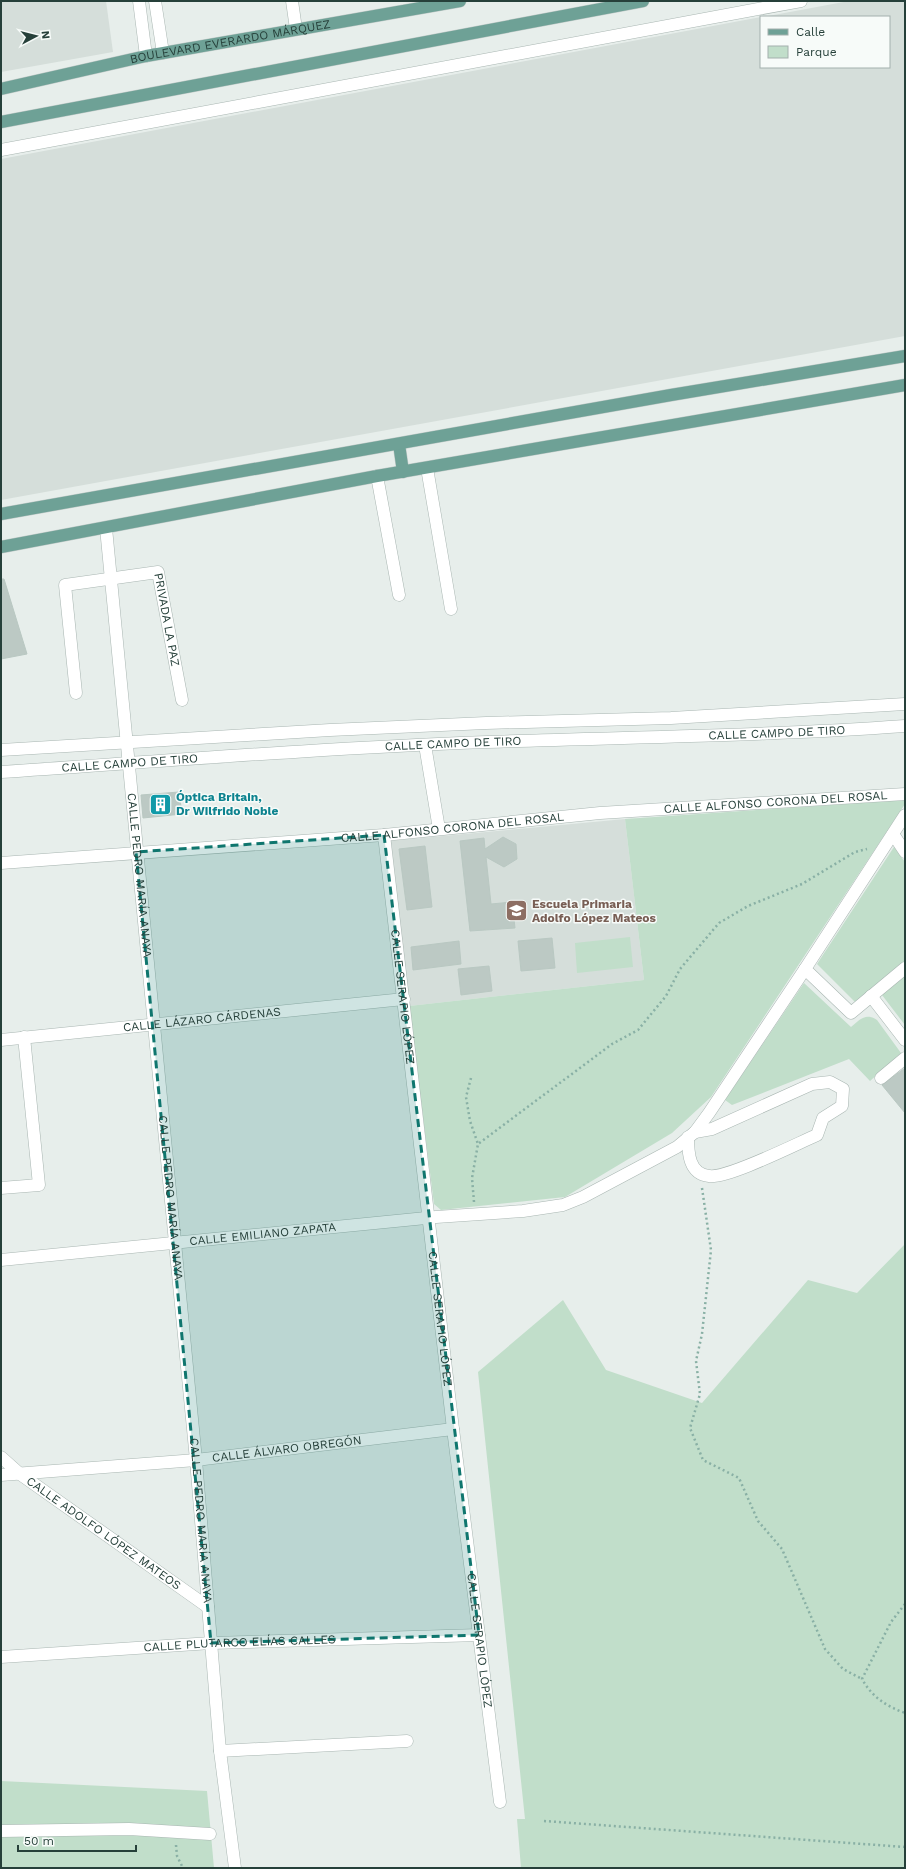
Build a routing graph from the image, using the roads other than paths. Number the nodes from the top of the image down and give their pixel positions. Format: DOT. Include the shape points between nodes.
graph roads {
  1 [pos="139,1"];
  2 [pos="155,1"];
  3 [pos="292,1"];
  4 [pos="460,1"];
  5 [pos="643,1"];
  6 [pos="801,1"];
  7 [pos="296,29"];
  8 [pos="163,53"];
  9 [pos="146,56"];
  10 [pos="1,89"];
  11 [pos="1,122"];
  12 [pos="1,150"];
  13 [pos="905,356"];
  14 [pos="905,385"];
  15 [pos="399,444"];
  16 [pos="427,468"];
  17 [pos="403,472"];
  18 [pos="377,476"];
  19 [pos="1,514"];
  20 [pos="106,528"];
  21 [pos="1,547"];
  22 [pos="111,579"];
  23 [pos="399,595"];
  24 [pos="451,609"];
  25 [pos="76,693"];
  26 [pos="182,700"];
  27 [pos="905,704"];
  28 [pos="828,709"];
  29 [pos="671,718"];
  30 [pos="486,723"];
  31 [pos="905,726"];
  32 [pos="828,731"];
  33 [pos="672,738"];
  34 [pos="487,742"];
  35 [pos="127,743"];
  36 [pos="425,745"];
  37 [pos="1,750"];
  38 [pos="129,763"];
  39 [pos="1,772"];
  40 [pos="905,794"];
  41 [pos="905,815"];
  42 [pos="439,829"];
  43 [pos="893,834"];
  44 [pos="384,835"];
  45 [pos="136,852"];
  46 [pos="905,852"];
  47 [pos="1,863"];
  48 [pos="905,968"];
  49 [pos="805,969"];
  50 [pos="871,996"];
  51 [pos="404,999"];
  52 [pos="153,1026"];
  53 [pos="24,1037"];
  54 [pos="1,1040"];
  55 [pos="905,1040"];
  56 [pos="905,1058"];
  57 [pos="881,1078"];
  58 [pos="692,1134"];
  59 [pos="1,1188"];
  60 [pos="429,1219"];
  61 [pos="175,1243"];
  62 [pos="1,1260"];
  63 [pos="453,1429"];
  64 [pos="1,1457"];
  65 [pos="196,1460"];
  66 [pos="20,1474"];
  67 [pos="1,1475"];
  68 [pos="208,1607"];
  69 [pos="479,1635"];
  70 [pos="211,1643"];
  71 [pos="1,1657"];
  72 [pos="407,1741"];
  73 [pos="220,1751"];
  74 [pos="500,1802"];
  75 [pos="1,1831"];
  76 [pos="210,1834"];
  77 [pos="235,1868"];
  1 -- 9 [label="street"];
  2 -- 8 [label="street"];
  3 -- 7 [label="street"];
  4 -- 7 [label="main road, BOULEVARD EVERARDO MÁRQUEZ"];
  5 -- 11 [label="main road"];
  6 -- 12 [label="street"];
  7 -- 8 [label="main road, BOULEVARD EVERARDO MÁRQUEZ"];
  8 -- 9 [label="main road, BOULEVARD EVERARDO MÁRQUEZ"];
  9 -- 10 [label="main road, BOULEVARD EVERARDO MÁRQUEZ"];
  13 -- 15 [label="main road"];
  14 -- 16 [label="main road"];
  15 -- 17 [label="main road"];
  15 -- 19 [label="main road"];
  16 -- 17 [label="main road"];
  16 -- 24 [label="street"];
  17 -- 18 [label="main road"];
  18 -- 20 [label="main road"];
  18 -- 23 [label="street"];
  20 -- 21 [label="main road"];
  20 -- 22 [label="street, CALLE PEDRO MARÍA ANAYA"];
  22 -- 25 [label="street, PRIVADA LA PAZ" via="65,585"];
  22 -- 26 [label="street, PRIVADA LA PAZ" via="158,572"];
  22 -- 35 [label="street, CALLE PEDRO MARÍA ANAYA"];
  27 -- 28 [label="street, CALLE CAMPO DE TIRO"];
  28 -- 29 [label="street, CALLE CAMPO DE TIRO"];
  28 -- 32 [label="street"];
  29 -- 30 [label="street, CALLE CAMPO DE TIRO"];
  29 -- 33 [label="street"];
  30 -- 34 [label="street"];
  30 -- 35 [label="street, CALLE CAMPO DE TIRO"];
  31 -- 32 [label="street, CALLE CAMPO DE TIRO"];
  32 -- 33 [label="street, CALLE CAMPO DE TIRO"];
  33 -- 34 [label="street, CALLE CAMPO DE TIRO"];
  34 -- 36 [label="street, CALLE CAMPO DE TIRO"];
  35 -- 37 [label="street, CALLE CAMPO DE TIRO"];
  35 -- 38 [label="street, CALLE PEDRO MARÍA ANAYA"];
  36 -- 38 [label="street, CALLE CAMPO DE TIRO"];
  36 -- 42 [label="street"];
  38 -- 39 [label="street, CALLE CAMPO DE TIRO"];
  38 -- 45 [label="street, CALLE PEDRO MARÍA ANAYA"];
  40 -- 42 [label="street, CALLE ALFONSO CORONA DEL ROSAL" via="600,813"];
  41 -- 43 [label="street"];
  42 -- 44 [label="street, CALLE ALFONSO CORONA DEL ROSAL"];
  43 -- 46 [label="street"];
  43 -- 49 [label="street"];
  44 -- 45 [label="street, CALLE ALFONSO CORONA DEL ROSAL"];
  44 -- 51 [label="street, CALLE SERAPIO LÓPEZ"];
  45 -- 47 [label="street, CALLE ALFONSO CORONA DEL ROSAL"];
  45 -- 52 [label="street, CALLE PEDRO MARÍA ANAYA"];
  48 -- 50 [label="street"];
  49 -- 50 [label="street" via="851,1013"];
  49 -- 58 [label="street" via="709,1113"];
  50 -- 55 [label="street"];
  51 -- 52 [label="street, CALLE LÁZARO CÁRDENAS"];
  51 -- 60 [label="street, CALLE SERAPIO LÓPEZ"];
  52 -- 53 [label="street, CALLE LÁZARO CÁRDENAS"];
  52 -- 61 [label="street, CALLE PEDRO MARÍA ANAYA"];
  53 -- 54 [label="street, CALLE LÁZARO CÁRDENAS"];
  53 -- 59 [label="street" via="39,1185"];
  56 -- 57 [label="street"];
  58 -- 58 [label="street" via="712,1129 812,1084 830,1082 842,1089 842,1106 823,1118 817,1135 724,1175 708,1176 694,1168 688,1155"];
  58 -- 60 [label="street, CALLE EMILIANO ZAPATA" via="677,1147 563,1205 523,1211 436,1216"];
  60 -- 61 [label="street, CALLE EMILIANO ZAPATA"];
  60 -- 63 [label="street, CALLE SERAPIO LÓPEZ"];
  61 -- 62 [label="street, CALLE EMILIANO ZAPATA"];
  61 -- 65 [label="street, CALLE PEDRO MARÍA ANAYA"];
  63 -- 65 [label="street, CALLE ÁLVARO OBREGÓN"];
  63 -- 69 [label="street, CALLE SERAPIO LÓPEZ"];
  64 -- 66 [label="street, CALLE ADOLFO LÓPEZ MATEOS"];
  65 -- 66 [label="street, CALLE ÁLVARO OBREGÓN"];
  65 -- 68 [label="street, CALLE PEDRO MARÍA ANAYA"];
  66 -- 67 [label="street, CALLE ÁLVARO OBREGÓN"];
  66 -- 68 [label="street, CALLE ADOLFO LÓPEZ MATEOS"];
  68 -- 70 [label="street, CALLE PEDRO MARÍA ANAYA"];
  69 -- 70 [label="street, CALLE PLUTARCO ELÍAS CALLES"];
  69 -- 74 [label="street, CALLE SERAPIO LÓPEZ"];
  70 -- 71 [label="street, CALLE PLUTARCO ELÍAS CALLES"];
  70 -- 73 [label="street, CALLE PEDRO MARÍA ANAYA"];
  72 -- 73 [label="street"];
  73 -- 77 [label="street, CALLE PEDRO MARÍA ANAYA"];
  75 -- 76 [label="street" via="129,1829"];
}
